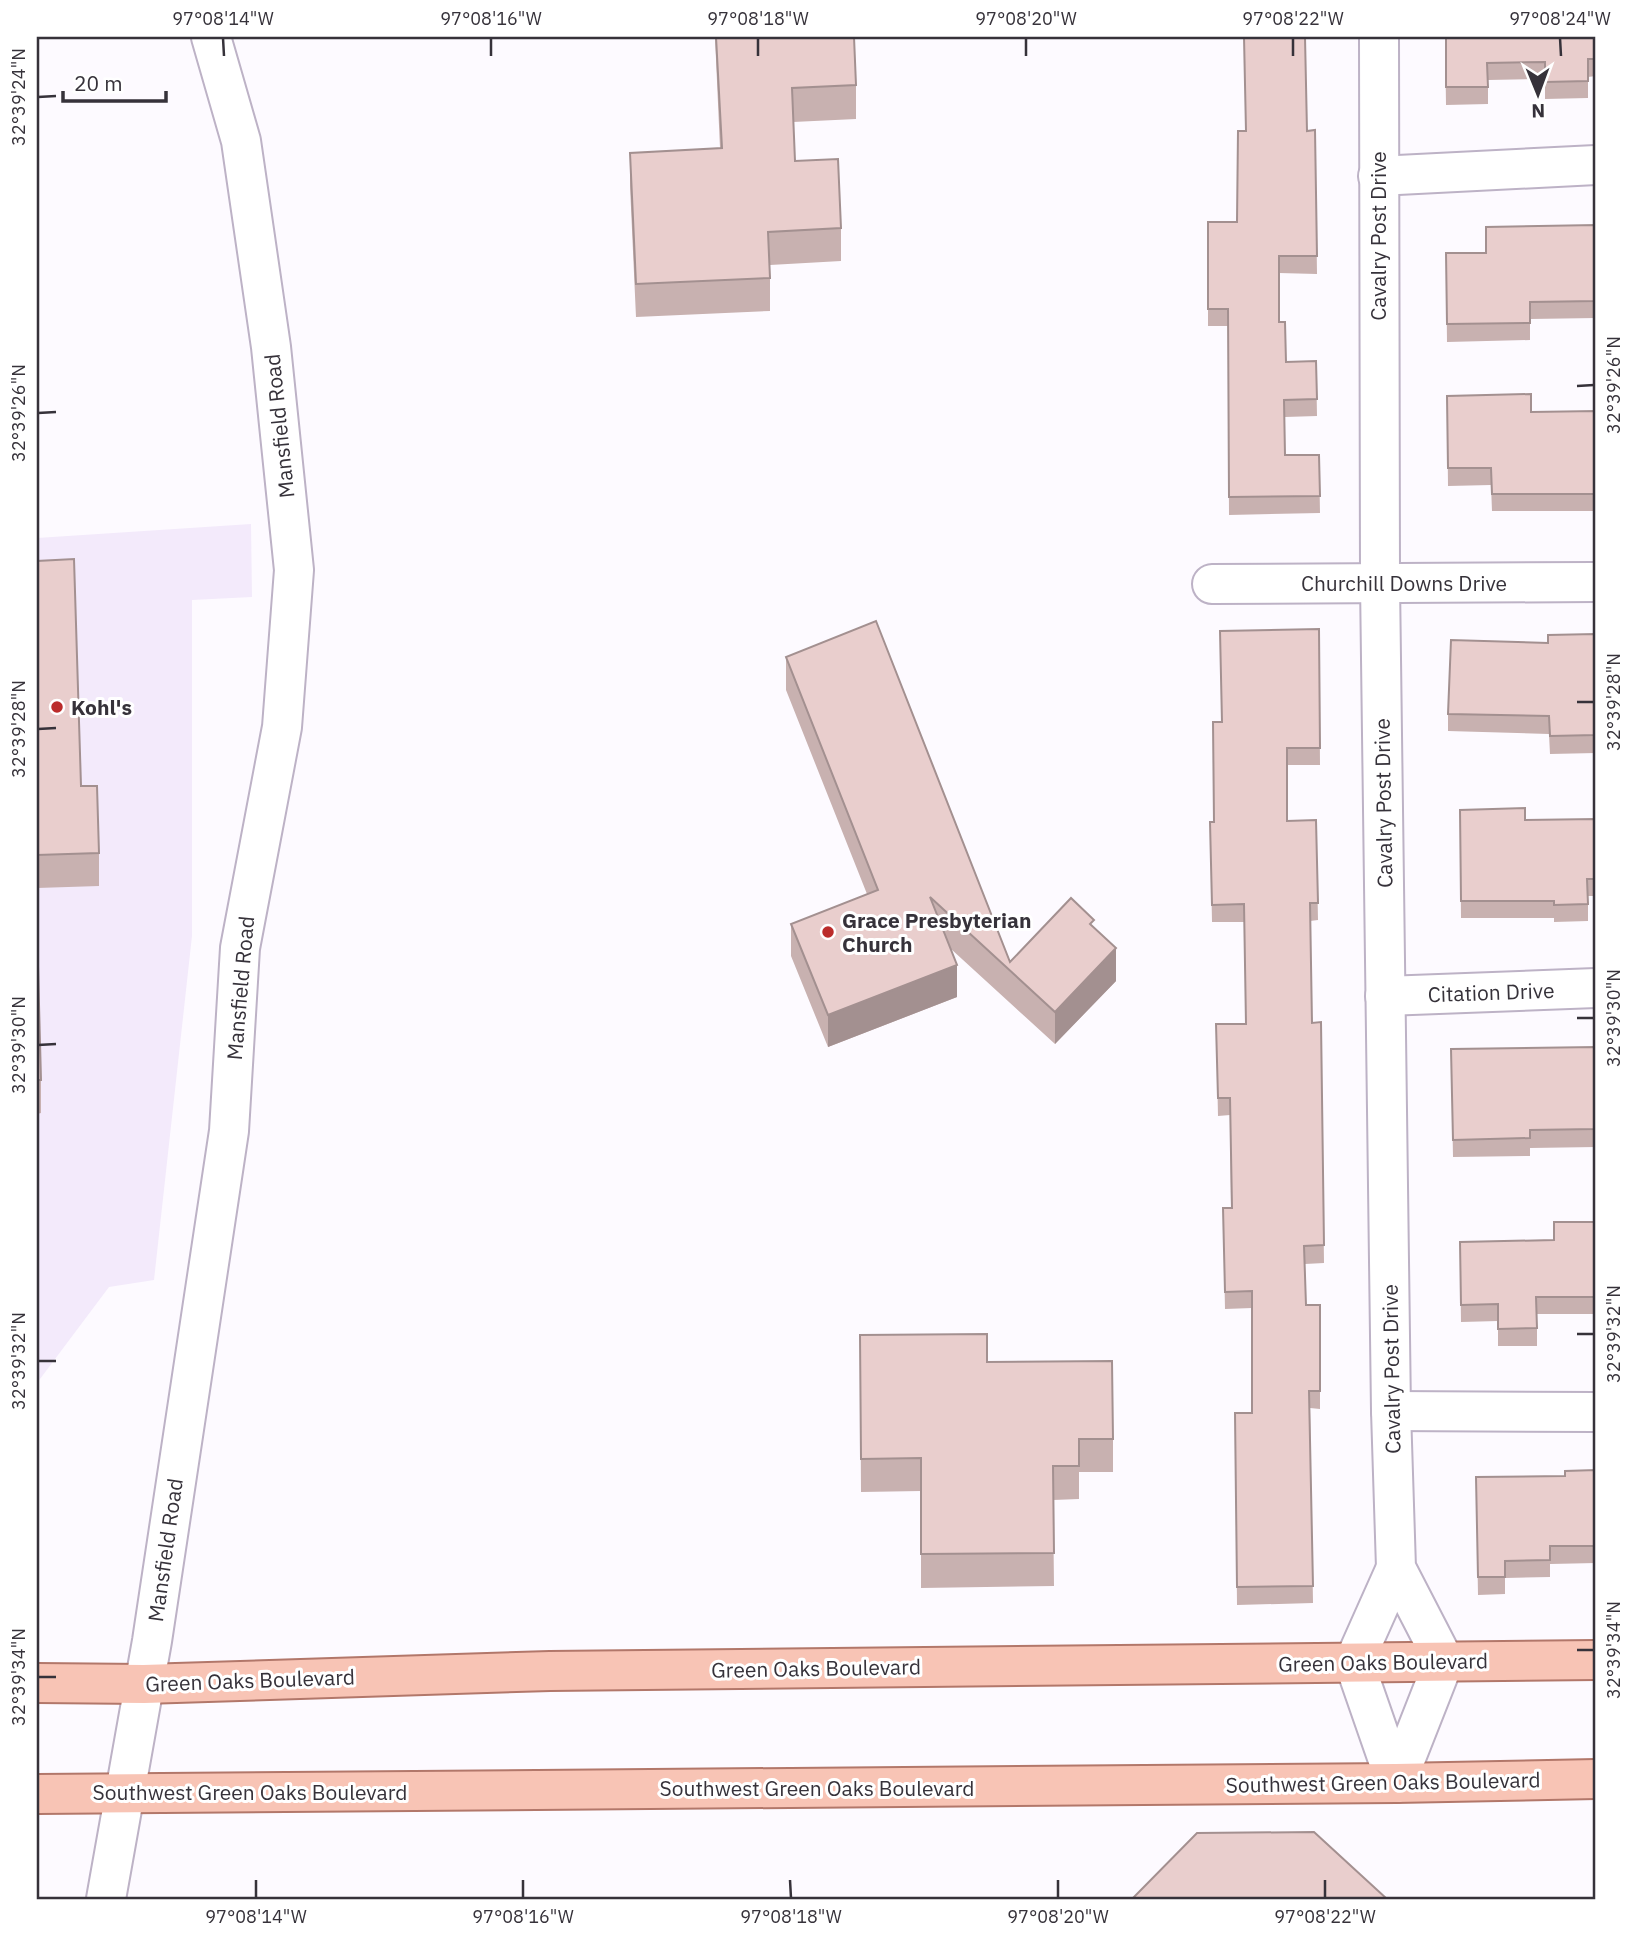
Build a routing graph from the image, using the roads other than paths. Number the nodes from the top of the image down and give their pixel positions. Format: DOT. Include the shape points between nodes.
graph roads {
  1 [pos="211,37"];
  2 [pos="1379,37"];
  3 [pos="1596,166"];
  4 [pos="1378,176"];
  5 [pos="1596,582"];
  6 [pos="1380,583"];
  7 [pos="1212,584"];
  8 [pos="1596,988"];
  9 [pos="1385,996"];
  10 [pos="1391,1411"];
  11 [pos="1596,1412"];
  12 [pos="1396,1568"];
  13 [pos="1596,1660"];
  14 [pos="1444,1661"];
  15 [pos="1354,1662"];
  16 [pos="37,1683"];
  17 [pos="144,1684"];
  18 [pos="1596,1779"];
  19 [pos="1396,1783"];
  20 [pos="124,1793"];
  21 [pos="37,1794"];
  22 [pos="106,1899"];
  1 -- 17 [label="street, Mansfield Road" via="242,141 271,347 294,570 282,727 240,948 229,1130"];
  2 -- 4 [label="street, Cavalry Post Drive"];
  3 -- 4 [label="street"];
  4 -- 6 [label="street, Cavalry Post Drive"];
  5 -- 6 [label="street, Churchill Downs Drive"];
  6 -- 7 [label="street, Churchill Downs Drive"];
  6 -- 9 [label="street, Cavalry Post Drive"];
  8 -- 9 [label="street, Citation Drive"];
  9 -- 10 [label="street, Cavalry Post Drive"];
  10 -- 11 [label="street"];
  10 -- 12 [label="street, Cavalry Post Drive"];
  12 -- 14 [label="street, Cavalry Post Drive"];
  12 -- 15 [label="street, Cavalry Post Drive"];
  13 -- 14 [label="main road, Green Oaks Boulevard"];
  14 -- 15 [label="main road, Green Oaks Boulevard"];
  14 -- 19 [label="street"];
  15 -- 17 [label="main road, Green Oaks Boulevard" via="550,1671"];
  15 -- 19 [label="street"];
  16 -- 17 [label="main road, Green Oaks Boulevard"];
  17 -- 20 [label="street, Mansfield Road"];
  18 -- 19 [label="main road, Southwest Green Oaks Boulevard"];
  19 -- 20 [label="main road, Southwest Green Oaks Boulevard"];
  20 -- 21 [label="main road, Southwest Green Oaks Boulevard"];
  20 -- 22 [label="street, Mansfield Road"];
}
